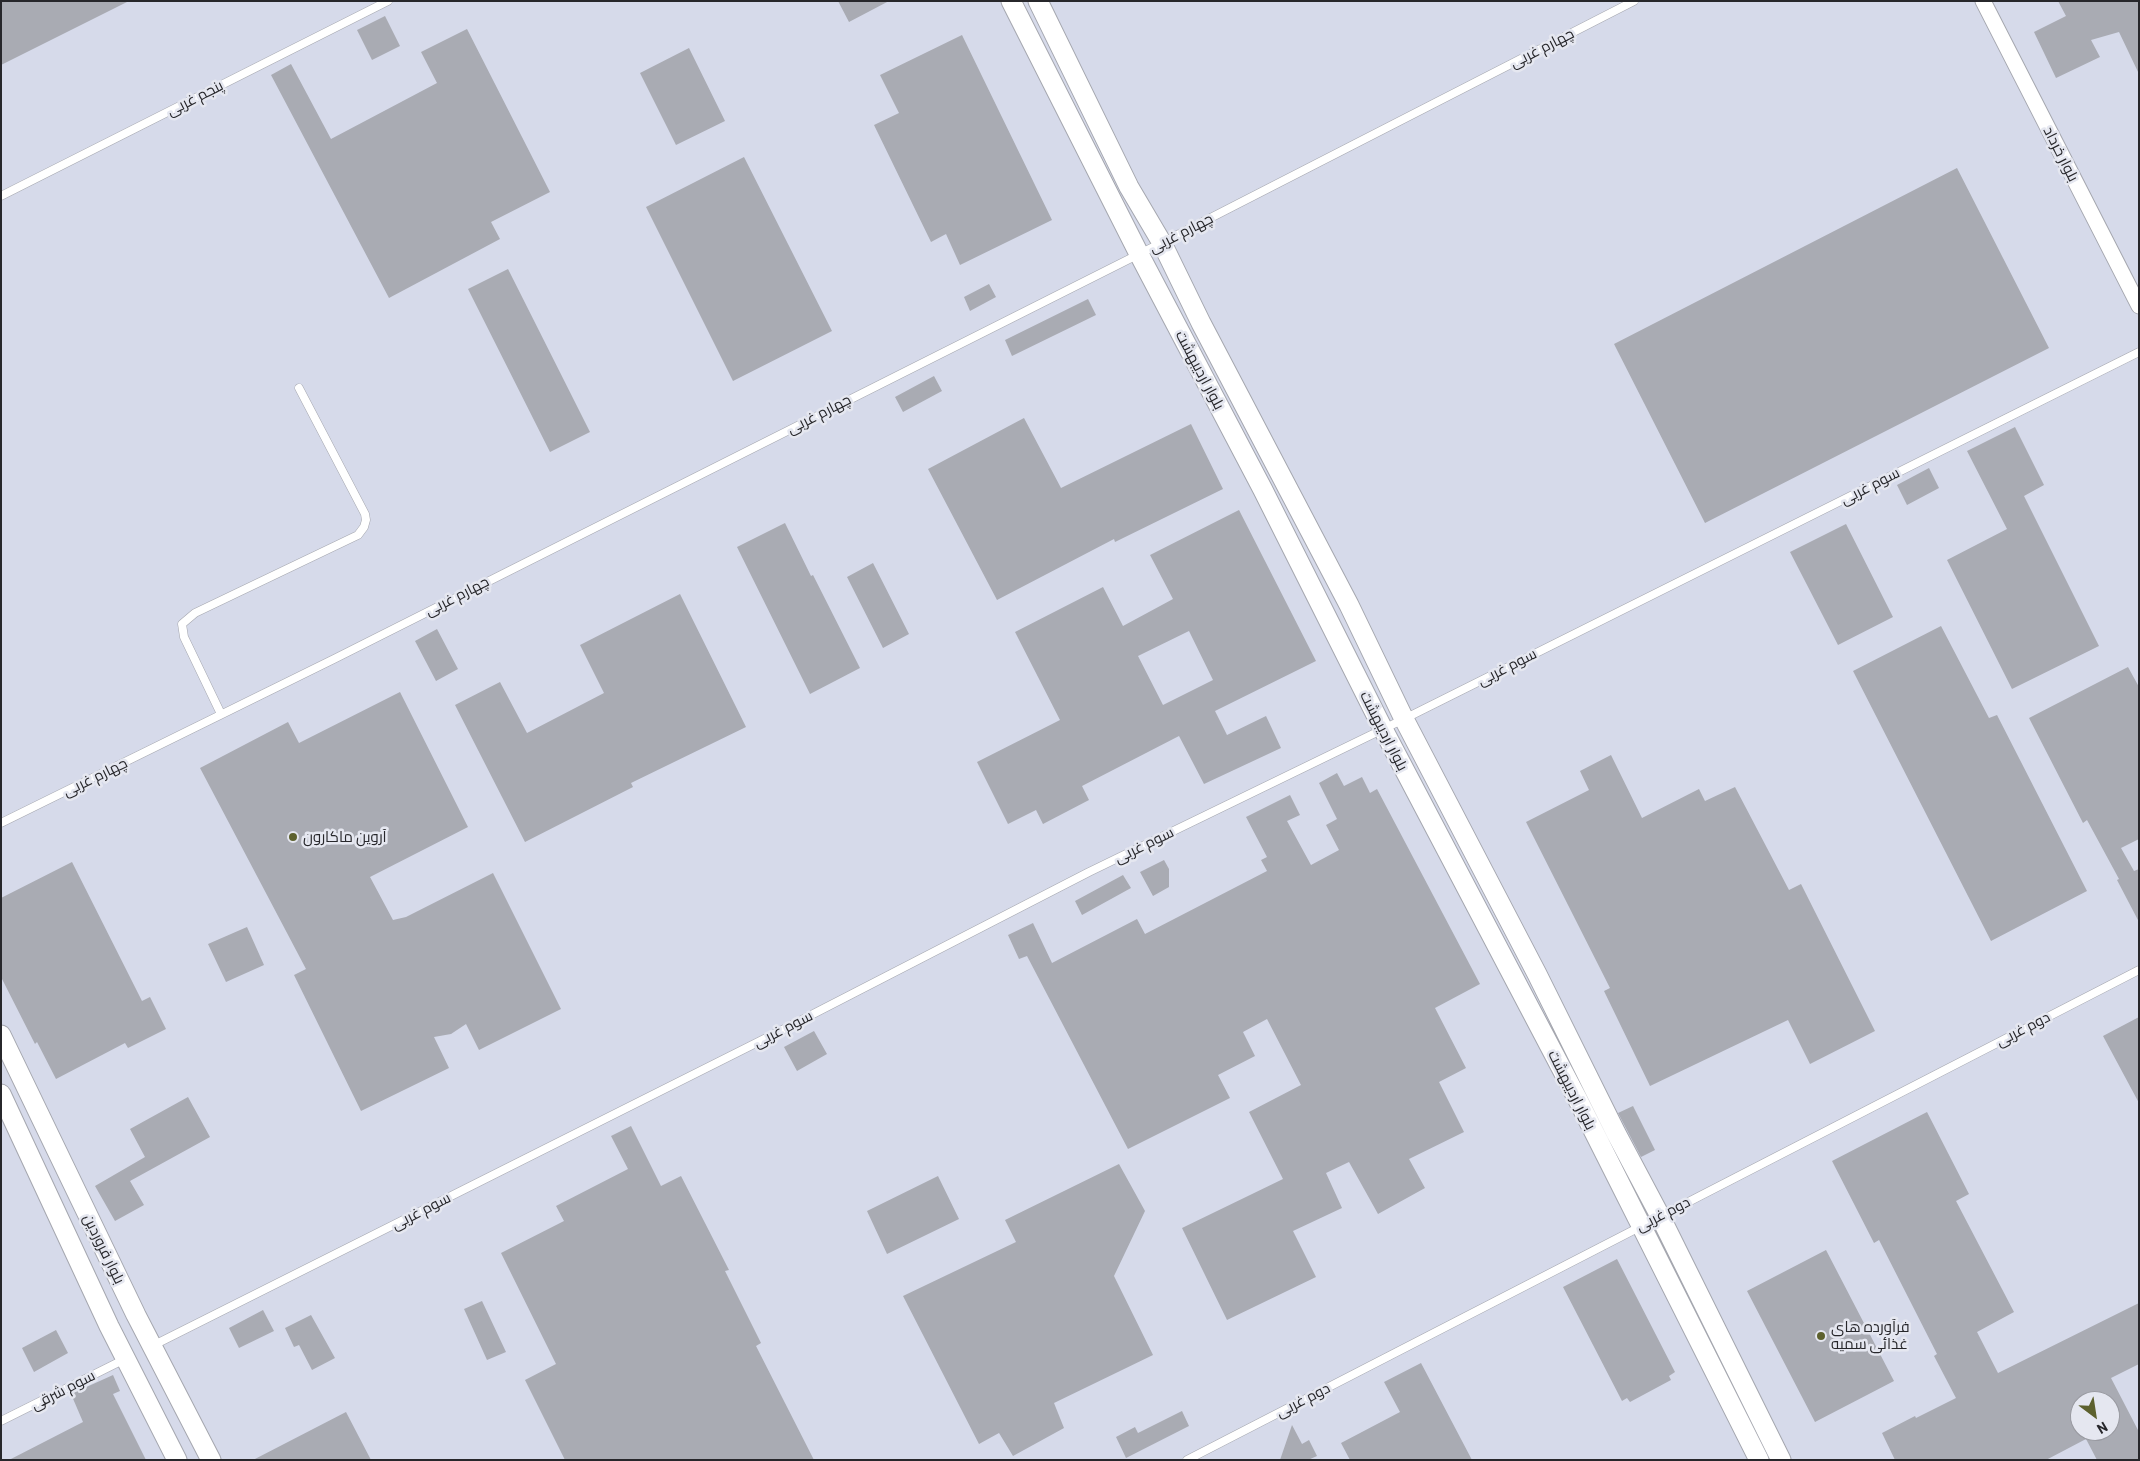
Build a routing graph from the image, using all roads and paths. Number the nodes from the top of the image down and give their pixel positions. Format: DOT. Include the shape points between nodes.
graph roads {
  1 [pos="388,1"];
  2 [pos="1010,1"];
  3 [pos="1038,1"];
  4 [pos="1634,1"];
  5 [pos="1983,1"];
  6 [pos="1,196"];
  7 [pos="1162,243"];
  8 [pos="1138,254"];
  9 [pos="2139,306"];
  10 [pos="2139,352"];
  11 [pos="299,388"];
  12 [pos="221,714"];
  13 [pos="1404,719"];
  14 [pos="1383,729"];
  15 [pos="1,823"];
  16 [pos="2139,970"];
  17 [pos="1,1035"];
  18 [pos="1,1094"];
  19 [pos="1660,1216"];
  20 [pos="1640,1226"];
  21 [pos="136,1315"];
  22 [pos="109,1326"];
  23 [pos="152,1346"];
  24 [pos="125,1359"];
  25 [pos="172,1385"];
  26 [pos="146,1399"];
  27 [pos="1,1421"];
  28 [pos="177,1460"];
  29 [pos="211,1460"];
  30 [pos="1187,1460"];
  31 [pos="1759,1460"];
  32 [pos="1781,1460"];
  1 -- 6 [label="lane, پنجم غربی"];
  2 -- 8 [label="street, بلوار اردیبهشت"];
  3 -- 7 [label="street, بلوار اردیبهشت" via="1129,187"];
  4 -- 7 [label="lane, چهارم غربی"];
  5 -- 9 [label="street, بلوار خرداد"];
  7 -- 8 [label="lane, چهارم غربی"];
  7 -- 13 [label="street, بلوار اردیبهشت" via="1349,605"];
  8 -- 12 [label="lane, چهارم غربی"];
  8 -- 14 [label="street, بلوار اردیبهشت" via="1263,490"];
  10 -- 13 [label="lane, سوم غربی"];
  11 -- 12 [label="lane" via="366,520 358,535 195,613 182,624 184,636"];
  12 -- 15 [label="lane, چهارم غربی"];
  13 -- 14 [label="lane, سوم غربی"];
  13 -- 19 [label="street, بلوار اردیبهشت"];
  14 -- 20 [label="street, بلوار اردیبهشت" via="1490,929"];
  14 -- 23 [label="lane, سوم غربی" via="1089,872"];
  16 -- 19 [label="lane, دوم غربی"];
  17 -- 21 [label="street, بلوار فروردین"];
  18 -- 22 [label="street, بلوار فروردین"];
  19 -- 20 [label="lane, دوم غربی"];
  19 -- 32 [label="street, بلوار اردیبهشت"];
  20 -- 30 [label="lane, دوم غربی"];
  20 -- 31 [label="street, بلوار اردیبهشت"];
  21 -- 22 [label="street" via="139,1334 133,1340 119,1337"];
  21 -- 23 [label="street, بلوار فروردین"];
  22 -- 24 [label="street, بلوار فروردین"];
  23 -- 24 [label="street"];
  23 -- 25 [label="street, بلوار فروردین"];
  24 -- 26 [label="street, بلوار فروردین"];
  24 -- 27 [label="lane, سوم شرقی"];
  25 -- 26 [label="street" via="160,1371 149,1369 144,1374"];
  25 -- 29 [label="street, بلوار فروردین"];
  26 -- 28 [label="street, بلوار فروردین"];
}
